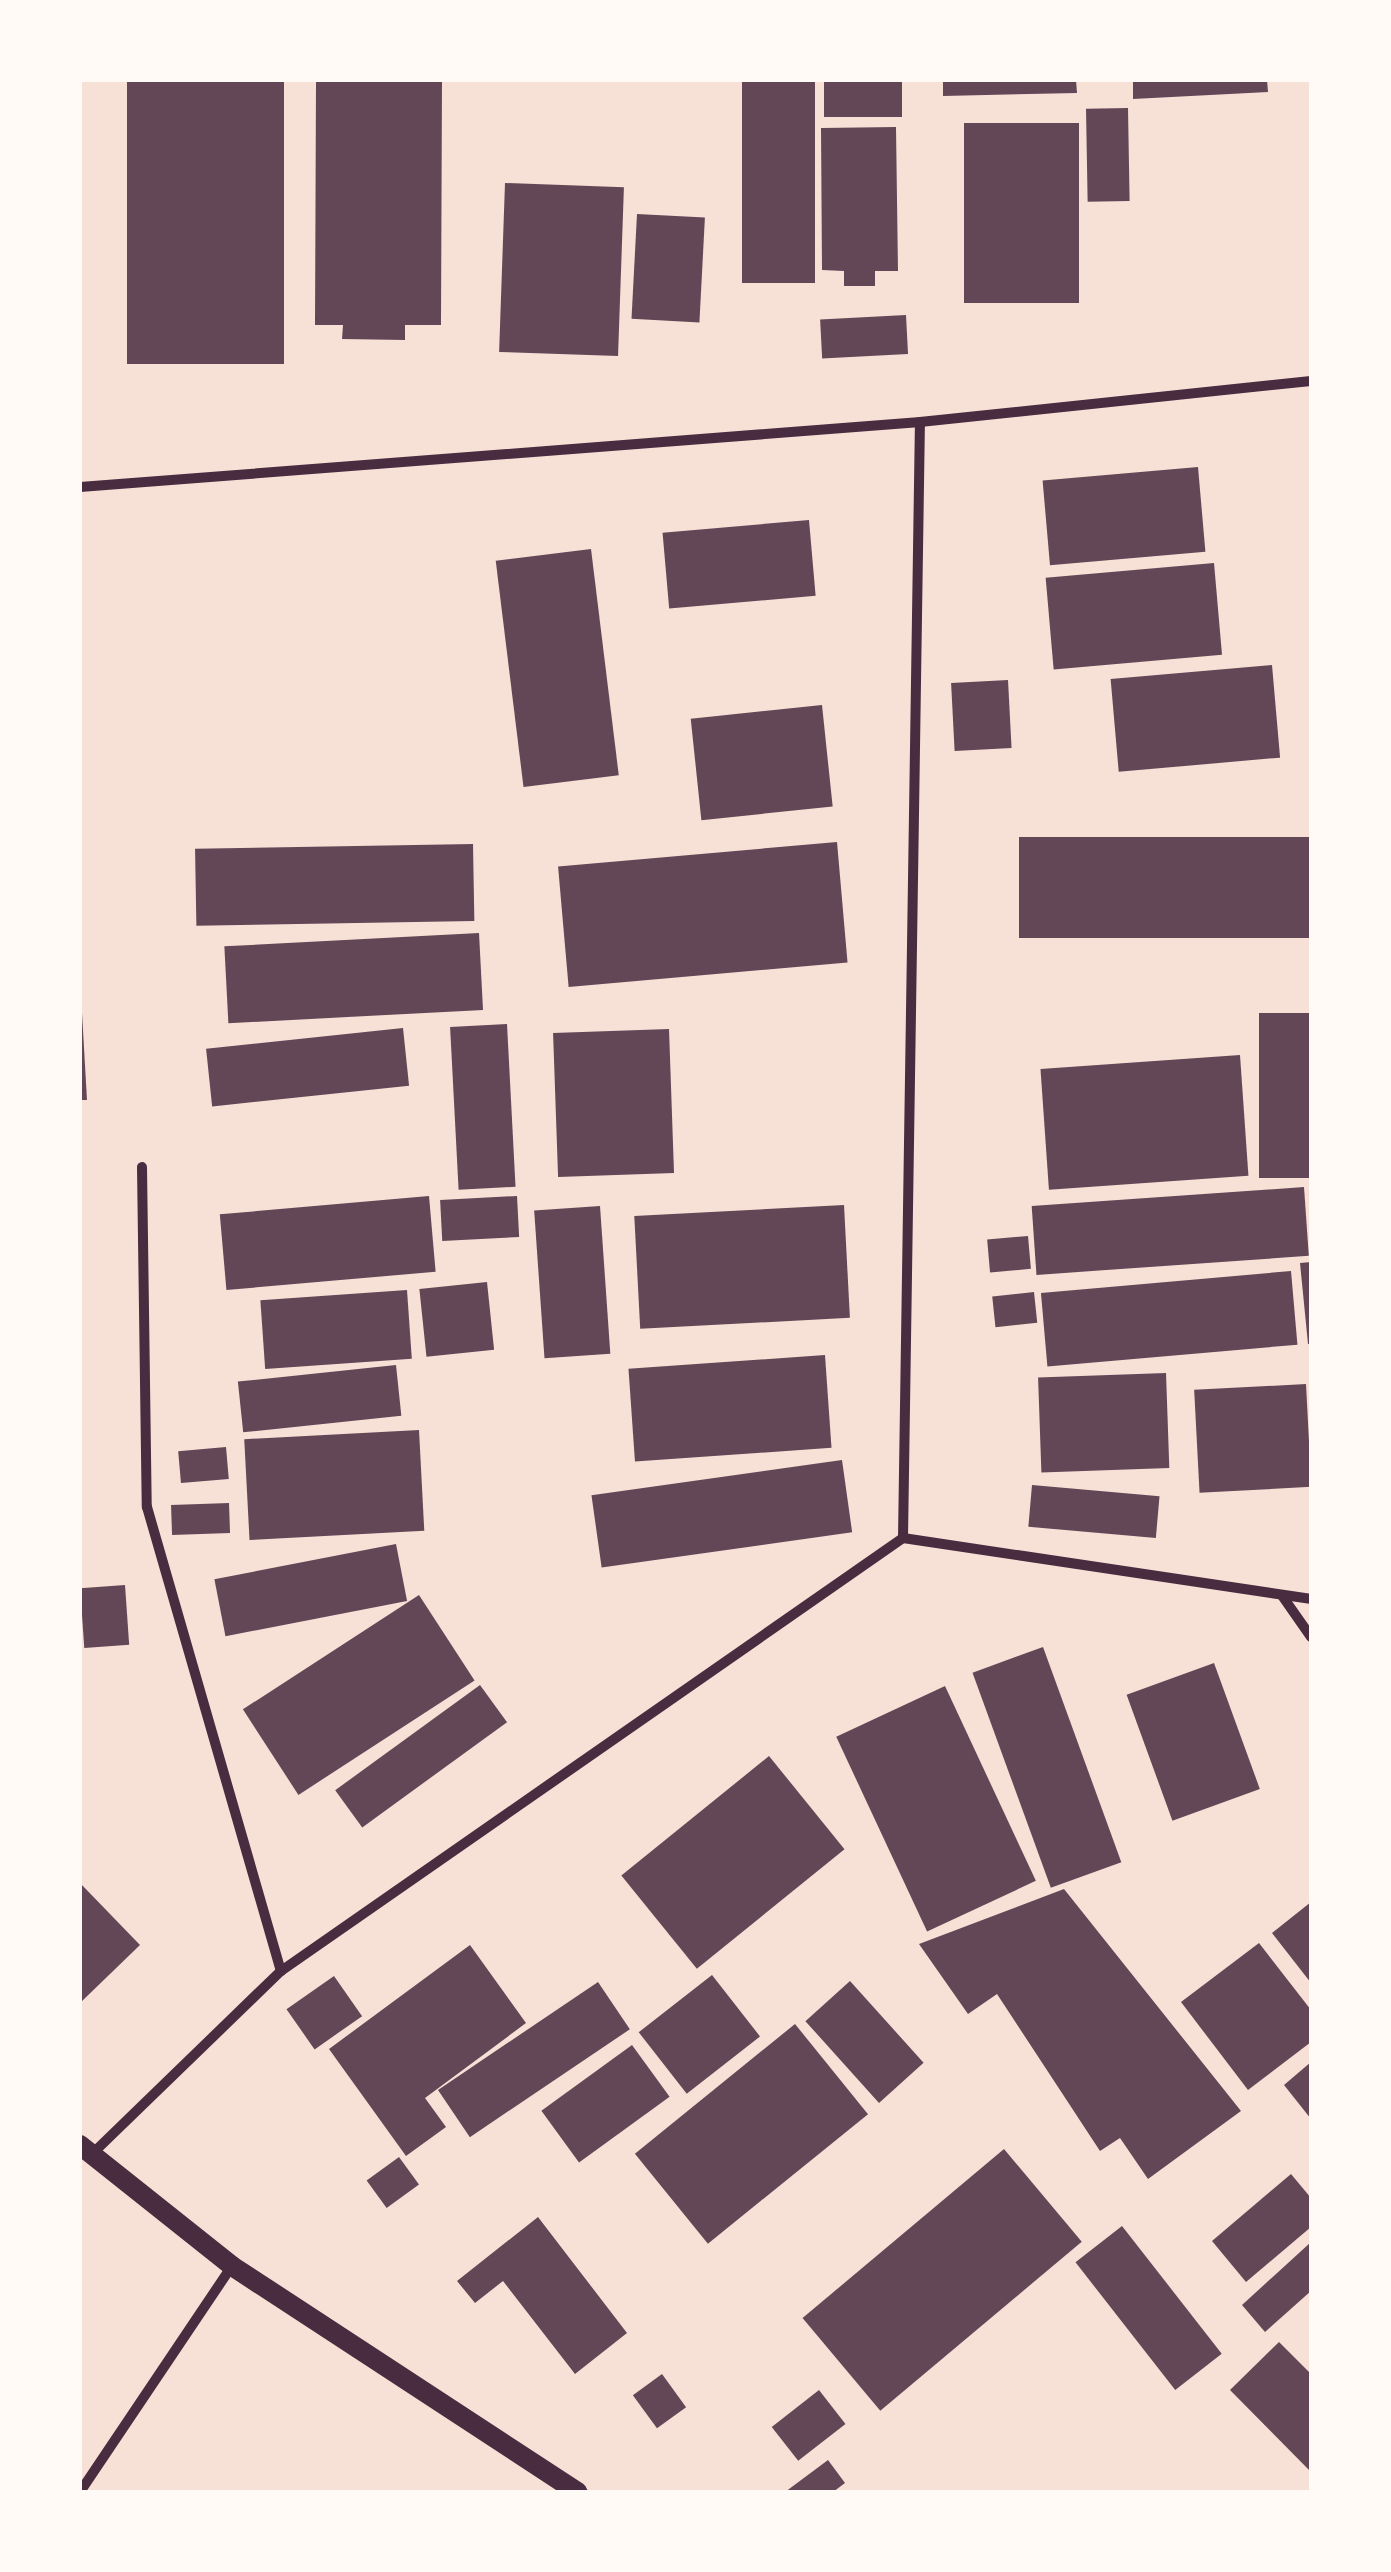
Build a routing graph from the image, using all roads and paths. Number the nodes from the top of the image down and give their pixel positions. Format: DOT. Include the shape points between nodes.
graph roads {
  1 [pos="1311,381"];
  2 [pos="920,422"];
  3 [pos="80,487"];
  4 [pos="142,1167"];
  5 [pos="903,1538"];
  6 [pos="1283,1597"];
  7 [pos="1311,1599"];
  8 [pos="1311,1636"];
  9 [pos="281,1971"];
  10 [pos="86,2150"];
  11 [pos="232,2266"];
  12 [pos="80,2492"];
  13 [pos="578,2492"];
  1 -- 2 [label="street"];
  2 -- 3 [label="street"];
  2 -- 5 [label="street"];
  4 -- 9 [label="street" via="147,1507"];
  5 -- 6 [label="street"];
  5 -- 9 [label="street"];
  6 -- 7 [label="street"];
  6 -- 8 [label="street"];
  9 -- 10 [label="street"];
  10 -- 11 [label="main road"];
  11 -- 12 [label="street"];
  11 -- 13 [label="main road"];
}
